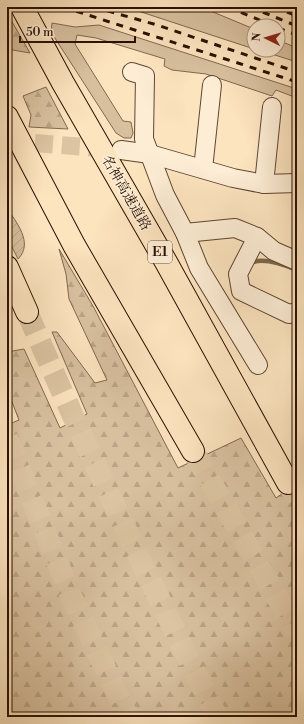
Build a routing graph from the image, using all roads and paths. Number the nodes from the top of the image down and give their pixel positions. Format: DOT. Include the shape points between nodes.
graph roads {
  1 [pos="26,14"];
  2 [pos="132,72"];
  3 [pos="212,86"];
  4 [pos="272,107"];
  5 [pos="7,117"];
  6 [pos="121,150"];
  7 [pos="150,154"];
  8 [pos="203,169"];
  9 [pos="297,183"];
  10 [pos="264,184"];
  11 [pos="185,233"];
  12 [pos="257,237"];
  13 [pos="297,261"];
  14 [pos="7,267"];
  15 [pos="27,312"];
  16 [pos="297,312"];
  17 [pos="258,365"];
  18 [pos="193,452"];
  19 [pos="288,483"];
  1 -- 19 [label="highway, 名神高速道路 / E1"];
  2 -- 7 [label="street" via="145,76 144,139"];
  3 -- 8 [label="street"];
  4 -- 10 [label="street"];
  5 -- 18 [label="highway" via="74,245"];
  6 -- 7 [label="street"];
  7 -- 8 [label="street"];
  7 -- 11 [label="street" via="165,195"];
  8 -- 10 [label="street"];
  9 -- 10 [label="street"];
  11 -- 12 [label="street" via="235,228"];
  11 -- 17 [label="street" via="199,268"];
  12 -- 13 [label="street" via="274,251"];
  12 -- 16 [label="street" via="238,274 241,291 289,314"];
  14 -- 15 [label="highway"];
}
